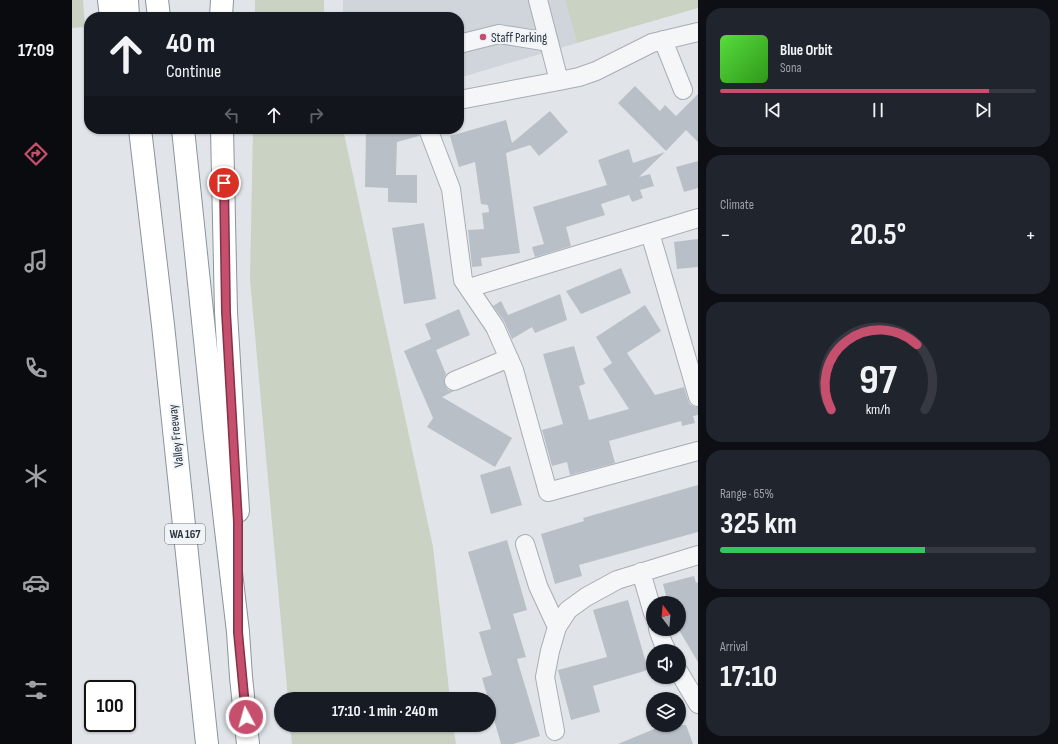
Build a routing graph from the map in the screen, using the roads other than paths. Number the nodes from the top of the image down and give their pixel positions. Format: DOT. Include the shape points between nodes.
graph roads {
  1 [pos="109,0"];
  2 [pos="127,0"];
  3 [pos="157,0"];
  4 [pos="169,0"];
  5 [pos="222,0"];
  6 [pos="538,0"];
  7 [pos="110,12"];
  8 [pos="128,12"];
  9 [pos="158,12"];
  10 [pos="170,12"];
  11 [pos="221,12"];
  12 [pos="698,32"];
  13 [pos="663,40"];
  14 [pos="464,42"];
  15 [pos="549,42"];
  16 [pos="559,81"];
  17 [pos="683,90"];
  18 [pos="464,99"];
  19 [pos="141,134"];
  20 [pos="172,134"];
  21 [pos="184,134"];
  22 [pos="222,134"];
  23 [pos="430,134"];
  24 [pos="698,218"];
  25 [pos="650,233"];
  26 [pos="469,288"];
  27 [pos="509,358"];
  28 [pos="454,381"];
  29 [pos="698,397"];
  30 [pos="698,451"];
  31 [pos="525,544"];
  32 [pos="698,554"];
  33 [pos="641,572"];
  34 [pos="648,596"];
  35 [pos="557,627"];
  36 [pos="238,632"];
  37 [pos="686,684"];
  38 [pos="698,704"];
  39 [pos="555,731"];
  40 [pos="207,744"];
  41 [pos="236,744"];
  42 [pos="248,744"];
  1 -- 7 [label="highway"];
  2 -- 8 [label="highway"];
  3 -- 9 [label="highway"];
  4 -- 10 [label="highway"];
  5 -- 11 [label="highway"];
  6 -- 15 [label="street"];
  12 -- 13 [label="street"];
  13 -- 16 [label="street" via="596,71"];
  13 -- 17 [label="street"];
  14 -- 15 [label="street" via="499,34"];
  15 -- 16 [label="street"];
  16 -- 18 [label="street"];
  19 -- 40 [label="highway, Valley Freeway / WA 167"];
  20 -- 41 [label="highway"];
  21 -- 36 [label="highway"];
  22 -- 36 [label="highway" via="226,312 238,522"];
  23 -- 26 [label="street" via="451,189 463,280"];
  24 -- 25 [label="street"];
  25 -- 26 [label="street"];
  25 -- 29 [label="street"];
  26 -- 27 [label="street" via="495,327"];
  27 -- 28 [label="street"];
  27 -- 30 [label="street" via="548,492"];
  31 -- 35 [label="street" via="538,586"];
  32 -- 33 [label="street"];
  33 -- 34 [label="street"];
  33 -- 35 [label="street" via="617,580 586,597 568,610"];
  35 -- 39 [label="street" via="545,677"];
  36 -- 42 [label="highway"];
  37 -- 38 [label="street"];
}
